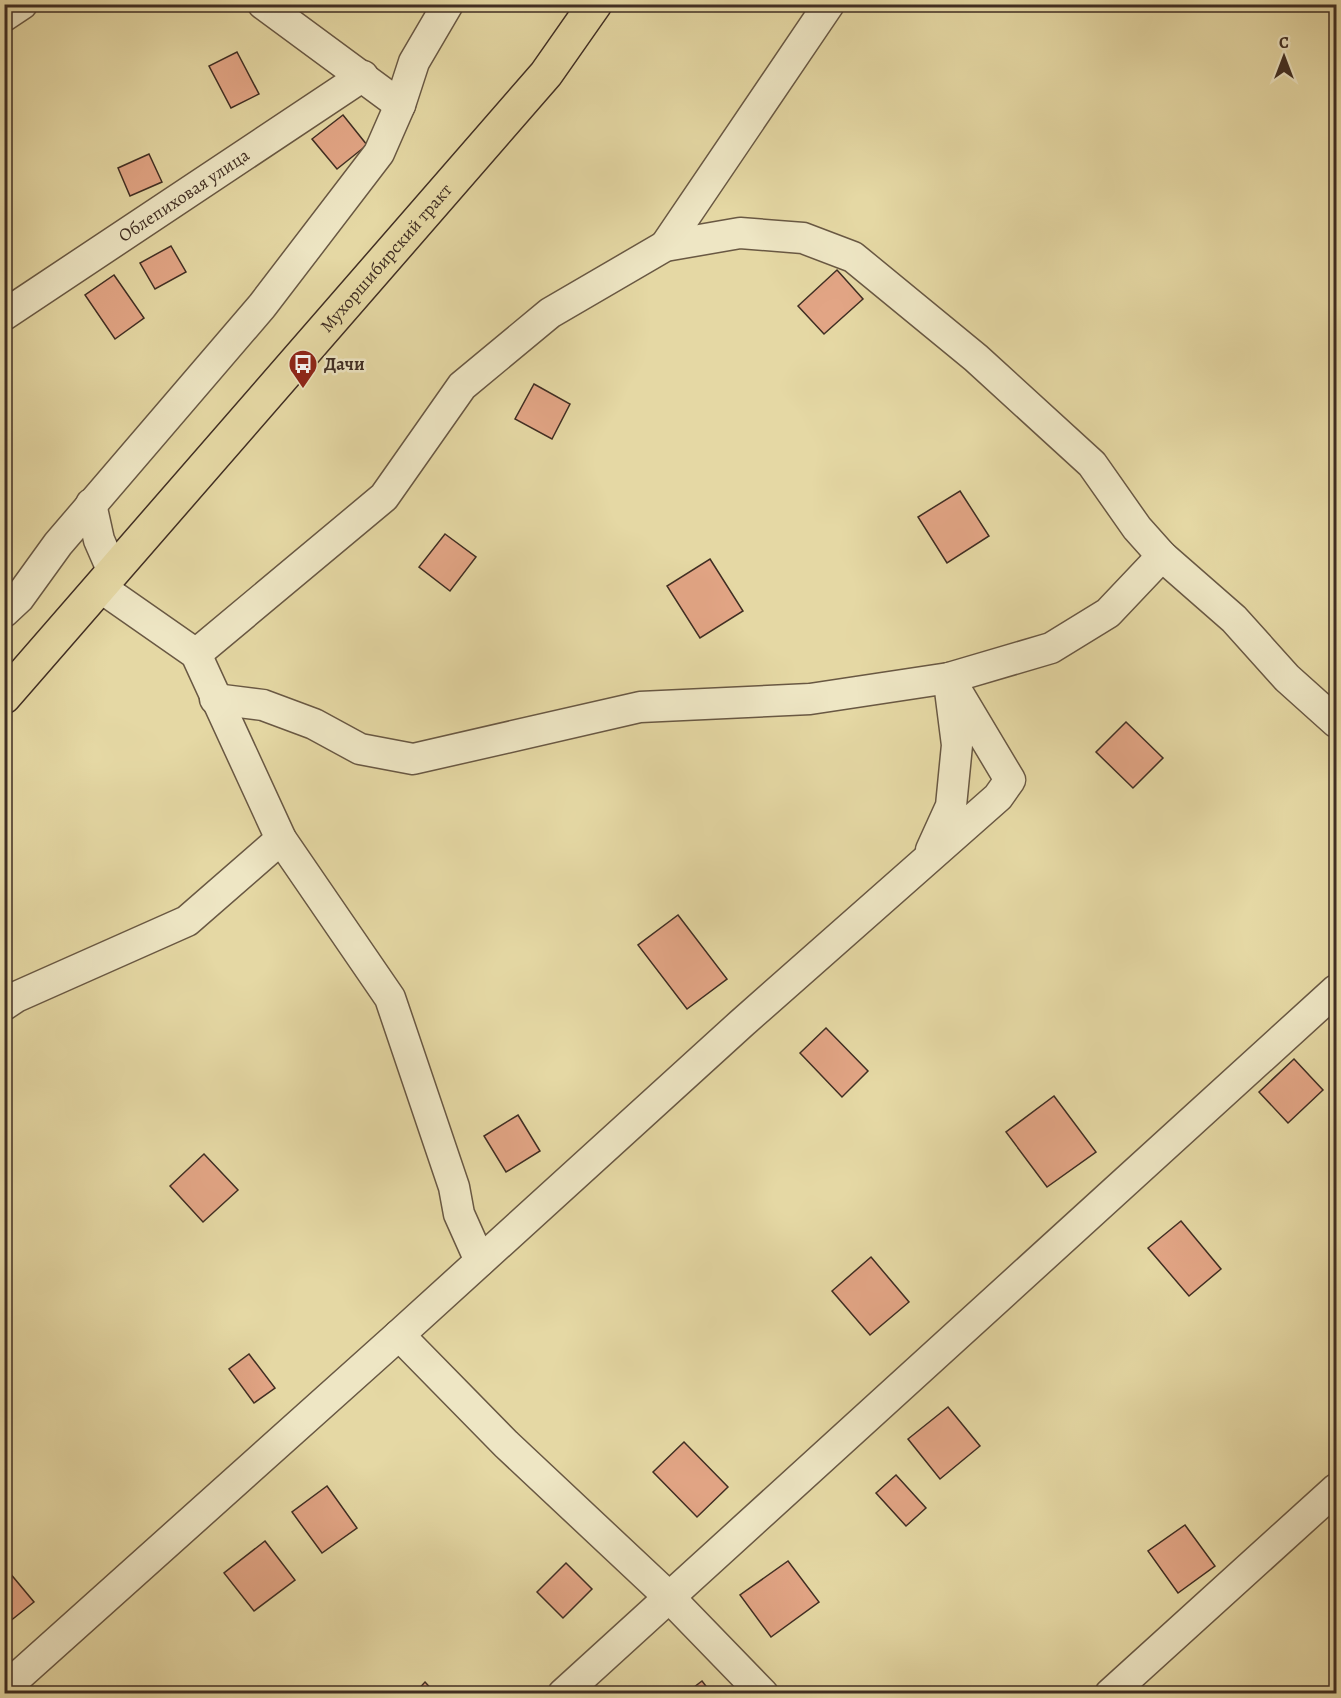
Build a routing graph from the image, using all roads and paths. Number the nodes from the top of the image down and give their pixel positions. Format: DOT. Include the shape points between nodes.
graph roads {
  1 [pos="22,4"];
  2 [pos="448,4"];
  3 [pos="595,4"];
  4 [pos="829,4"];
  5 [pos="274,7"];
  6 [pos="4,16"];
  7 [pos="363,76"];
  8 [pos="400,105"];
  9 [pos="665,246"];
  10 [pos="4,315"];
  11 [pos="91,504"];
  12 [pos="1162,556"];
  13 [pos="107,580"];
  14 [pos="4,612"];
  15 [pos="196,654"];
  16 [pos="949,678"];
  17 [pos="4,697"];
  18 [pos="215,699"];
  19 [pos="1336,722"];
  20 [pos="281,839"];
  21 [pos="927,859"];
  22 [pos="1336,990"];
  23 [pos="4,1005"];
  24 [pos="480,1262"];
  25 [pos="399,1335"];
  26 [pos="1336,1489"];
  27 [pos="668,1596"];
  28 [pos="4,1689"];
  29 [pos="563,1694"];
  30 [pos="763,1694"];
  31 [pos="1110,1694"];
  1 -- 6 [label="street"];
  2 -- 8 [label="street" via="414,62"];
  3 -- 13 [label="main road, Мухоршибирский тракт" via="546,74"];
  4 -- 9 [label="street"];
  5 -- 7 [label="street"];
  7 -- 8 [label="street"];
  7 -- 10 [label="street, Облепиховая улица"];
  8 -- 11 [label="street" via="379,153 327,223 262,306"];
  9 -- 12 [label="street" via="740,233 803,238 853,257 976,358 1092,464"];
  9 -- 15 [label="street" via="550,313 462,386 384,497"];
  11 -- 13 [label="street"];
  11 -- 14 [label="street"];
  12 -- 16 [label="street" via="1108,613 1051,648"];
  12 -- 19 [label="street" via="1234,619 1287,678"];
  13 -- 15 [label="street"];
  13 -- 17 [label="main road, Мухоршибирский тракт"];
  15 -- 18 [label="street"];
  16 -- 18 [label="street" via="810,699 640,707 413,759 360,749 314,723 263,705"];
  16 -- 21 [label="street" via="957,745 951,806"];
  16 -- 21 [label="street" via="1010,780 998,797"];
  18 -- 20 [label="street"];
  20 -- 23 [label="street" via="187,921"];
  20 -- 24 [label="street" via="390,998 454,1187 459,1214"];
  21 -- 24 [label="street"];
  22 -- 27 [label="street"];
  24 -- 25 [label="street"];
  25 -- 27 [label="street" via="506,1444"];
  25 -- 28 [label="street"];
  26 -- 31 [label="street"];
  27 -- 29 [label="street"];
  27 -- 30 [label="street"];
}
